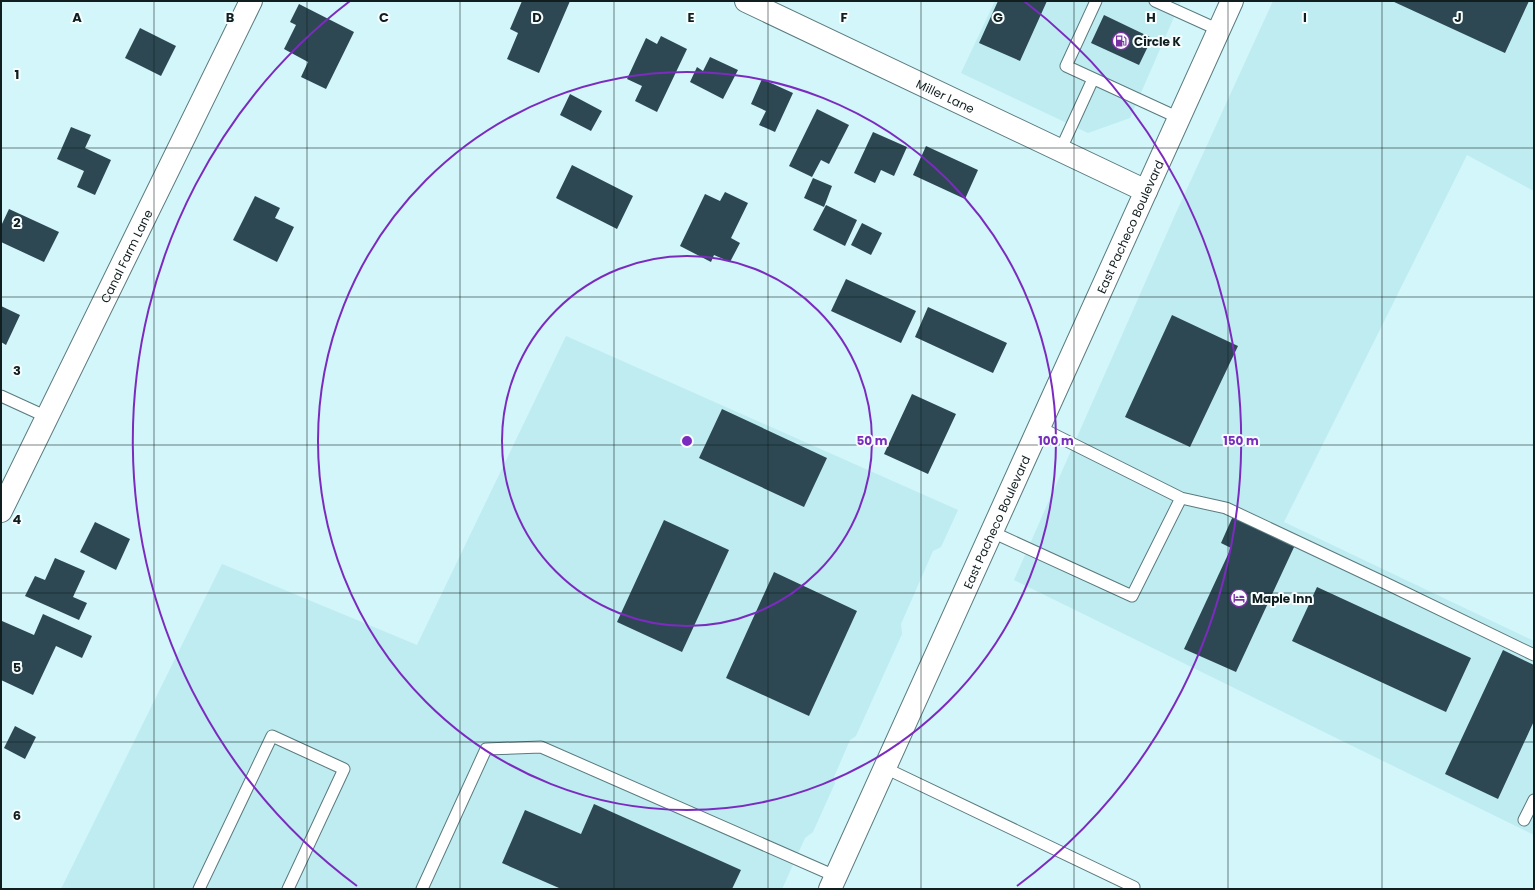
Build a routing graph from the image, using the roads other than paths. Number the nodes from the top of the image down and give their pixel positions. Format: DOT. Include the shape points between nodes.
graph roads {
  1 [pos="251,1"];
  2 [pos="746,1"];
  3 [pos="1096,1"];
  4 [pos="1155,1"];
  5 [pos="1232,1"];
  6 [pos="1219,30"];
  7 [pos="1093,78"];
  8 [pos="1179,118"];
  9 [pos="1060,151"];
  10 [pos="1146,190"];
  11 [pos="1,396"];
  12 [pos="48,416"];
  13 [pos="1039,427"];
  14 [pos="1182,498"];
  15 [pos="1,511"];
  16 [pos="992,532"];
  17 [pos="1534,655"];
  18 [pos="885,768"];
  19 [pos="1534,800"];
  20 [pos="1524,820"];
  21 [pos="833,882"];
  22 [pos="1134,887"];
  23 [pos="199,889"];
  24 [pos="288,889"];
  25 [pos="422,889"];
  1 -- 12 [label="main road, Canal Farm Lane"];
  2 -- 9 [label="main road, Miller Lane"];
  3 -- 7 [label="lane" via="1066,66"];
  4 -- 6 [label="lane"];
  5 -- 6 [label="main road, East Pacheco Boulevard"];
  6 -- 8 [label="main road, East Pacheco Boulevard"];
  7 -- 8 [label="lane"];
  7 -- 9 [label="lane"];
  8 -- 10 [label="main road, East Pacheco Boulevard"];
  9 -- 10 [label="main road, Miller Lane"];
  10 -- 13 [label="main road, East Pacheco Boulevard"];
  11 -- 12 [label="lane"];
  12 -- 15 [label="main road, Canal Farm Lane"];
  13 -- 14 [label="lane"];
  13 -- 16 [label="main road, East Pacheco Boulevard"];
  14 -- 16 [label="lane" via="1132,596"];
  14 -- 17 [label="lane" via="1226,508"];
  16 -- 18 [label="main road, East Pacheco Boulevard"];
  18 -- 21 [label="main road, East Pacheco Boulevard"];
  18 -- 22 [label="lane"];
  19 -- 20 [label="lane"];
  21 -- 25 [label="lane" via="541,747 486,749"];
  23 -- 24 [label="lane" via="272,736 344,770"];
}
